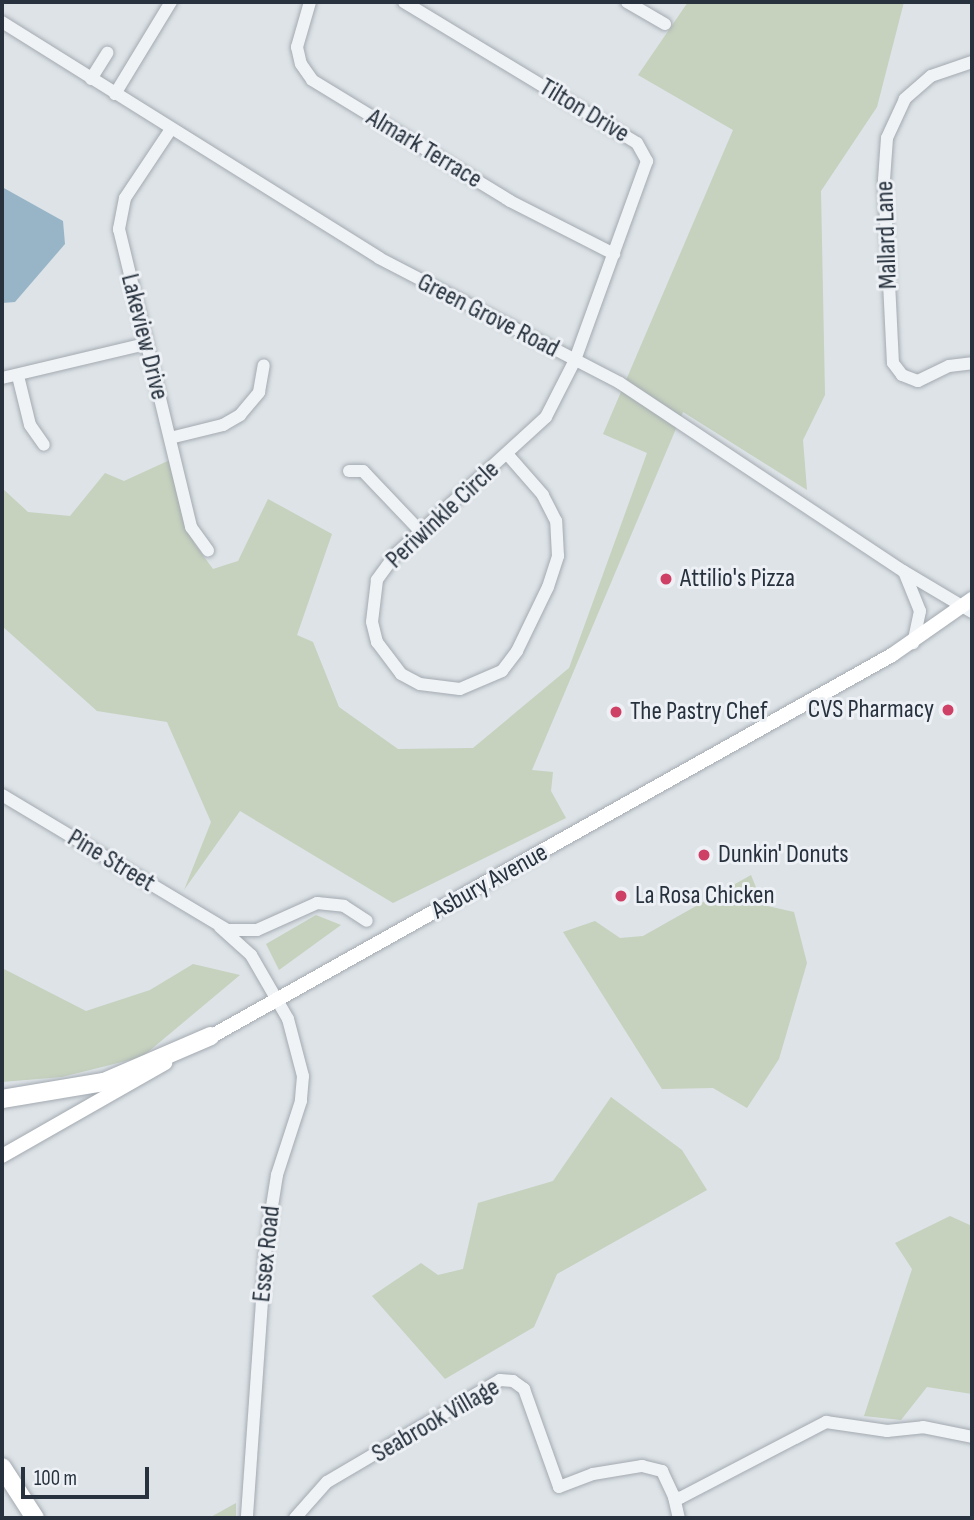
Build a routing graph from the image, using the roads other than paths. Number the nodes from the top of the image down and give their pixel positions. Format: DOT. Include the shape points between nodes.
graph roads {
  1 [pos="171,2"];
  2 [pos="310,2"];
  3 [pos="404,2"];
  4 [pos="626,2"];
  5 [pos="2,22"];
  6 [pos="665,24"];
  7 [pos="107,53"];
  8 [pos="972,62"];
  9 [pos="91,79"];
  10 [pos="115,94"];
  11 [pos="170,129"];
  12 [pos="614,254"];
  13 [pos="146,344"];
  14 [pos="575,360"];
  15 [pos="972,363"];
  16 [pos="264,365"];
  17 [pos="19,376"];
  18 [pos="2,378"];
  19 [pos="170,438"];
  20 [pos="44,445"];
  21 [pos="508,455"];
  22 [pos="349,471"];
  23 [pos="421,532"];
  24 [pos="208,550"];
  25 [pos="903,571"];
  26 [pos="969,606"];
  27 [pos="913,643"];
  28 [pos="2,795"];
  29 [pos="367,921"];
  30 [pos="220,927"];
  31 [pos="277,1000"];
  32 [pos="211,1036"];
  33 [pos="2,1099"];
  34 [pos="2,1156"];
  35 [pos="972,1437"];
  36 [pos="2,1467"];
  37 [pos="674,1497"];
  38 [pos="35,1518"];
  39 [pos="247,1518"];
  40 [pos="295,1518"];
  41 [pos="679,1518"];
  1 -- 10 [label="street"];
  2 -- 12 [label="street, Almark Terrace" via="297,47 312,80 510,201"];
  3 -- 12 [label="street, Tilton Drive" via="643,148 646,166"];
  4 -- 6 [label="street"];
  5 -- 9 [label="street, Green Grove Road"];
  7 -- 9 [label="street"];
  8 -- 15 [label="street, Mallard Lane" via="931,76 905,99 887,138 884,180 893,363 902,375 918,381 949,366"];
  9 -- 10 [label="street, Green Grove Road"];
  10 -- 11 [label="street, Green Grove Road"];
  11 -- 13 [label="street, Lakeview Drive" via="129,192 120,220"];
  11 -- 14 [label="street, Green Grove Road" via="423,284"];
  12 -- 14 [label="street, Tilton Drive"];
  13 -- 17 [label="street"];
  13 -- 19 [label="street, Lakeview Drive"];
  14 -- 21 [label="street, Periwinkle Circle" via="546,417"];
  14 -- 25 [label="street, Green Grove Road" via="656,405"];
  16 -- 19 [label="street" via="260,391 240,415 223,425"];
  17 -- 18 [label="street"];
  17 -- 20 [label="street" via="30,425"];
  19 -- 24 [label="street, Lakeview Drive" via="191,527"];
  21 -- 23 [label="street, Periwinkle Circle"];
  21 -- 23 [label="street, Periwinkle Circle" via="551,509 559,533 558,556 517,651 502,671 482,683 460,689 419,684 401,674 377,642 372,622 377,580"];
  22 -- 23 [label="street" via="363,471"];
  25 -- 26 [label="street, Green Grove Road"];
  25 -- 27 [label="street" via="919,611"];
  26 -- 27 [label="main road, Asbury Avenue"];
  27 -- 31 [label="main road, Asbury Avenue"];
  28 -- 30 [label="street, Pine Street"];
  29 -- 30 [label="street, Pine Street" via="344,906 324,902 307,905 257,930 237,932"];
  30 -- 31 [label="street, Pine Street" via="251,955"];
  31 -- 32 [label="main road, Asbury Avenue"];
  31 -- 39 [label="street, Essex Road" via="300,1049 303,1085 277,1175 266,1244"];
  32 -- 33 [label="highway" via="104,1082"];
  32 -- 34 [label="main road, Asbury Avenue"];
  35 -- 37 [label="street" via="923,1427 894,1432 816,1424 680,1498"];
  36 -- 38 [label="highway"];
  37 -- 40 [label="street, Seabrook Village" via="662,1471 642,1466 593,1474 559,1487 524,1389 513,1381 500,1380 327,1482"];
  37 -- 41 [label="street, Seabrook Village"];
}
